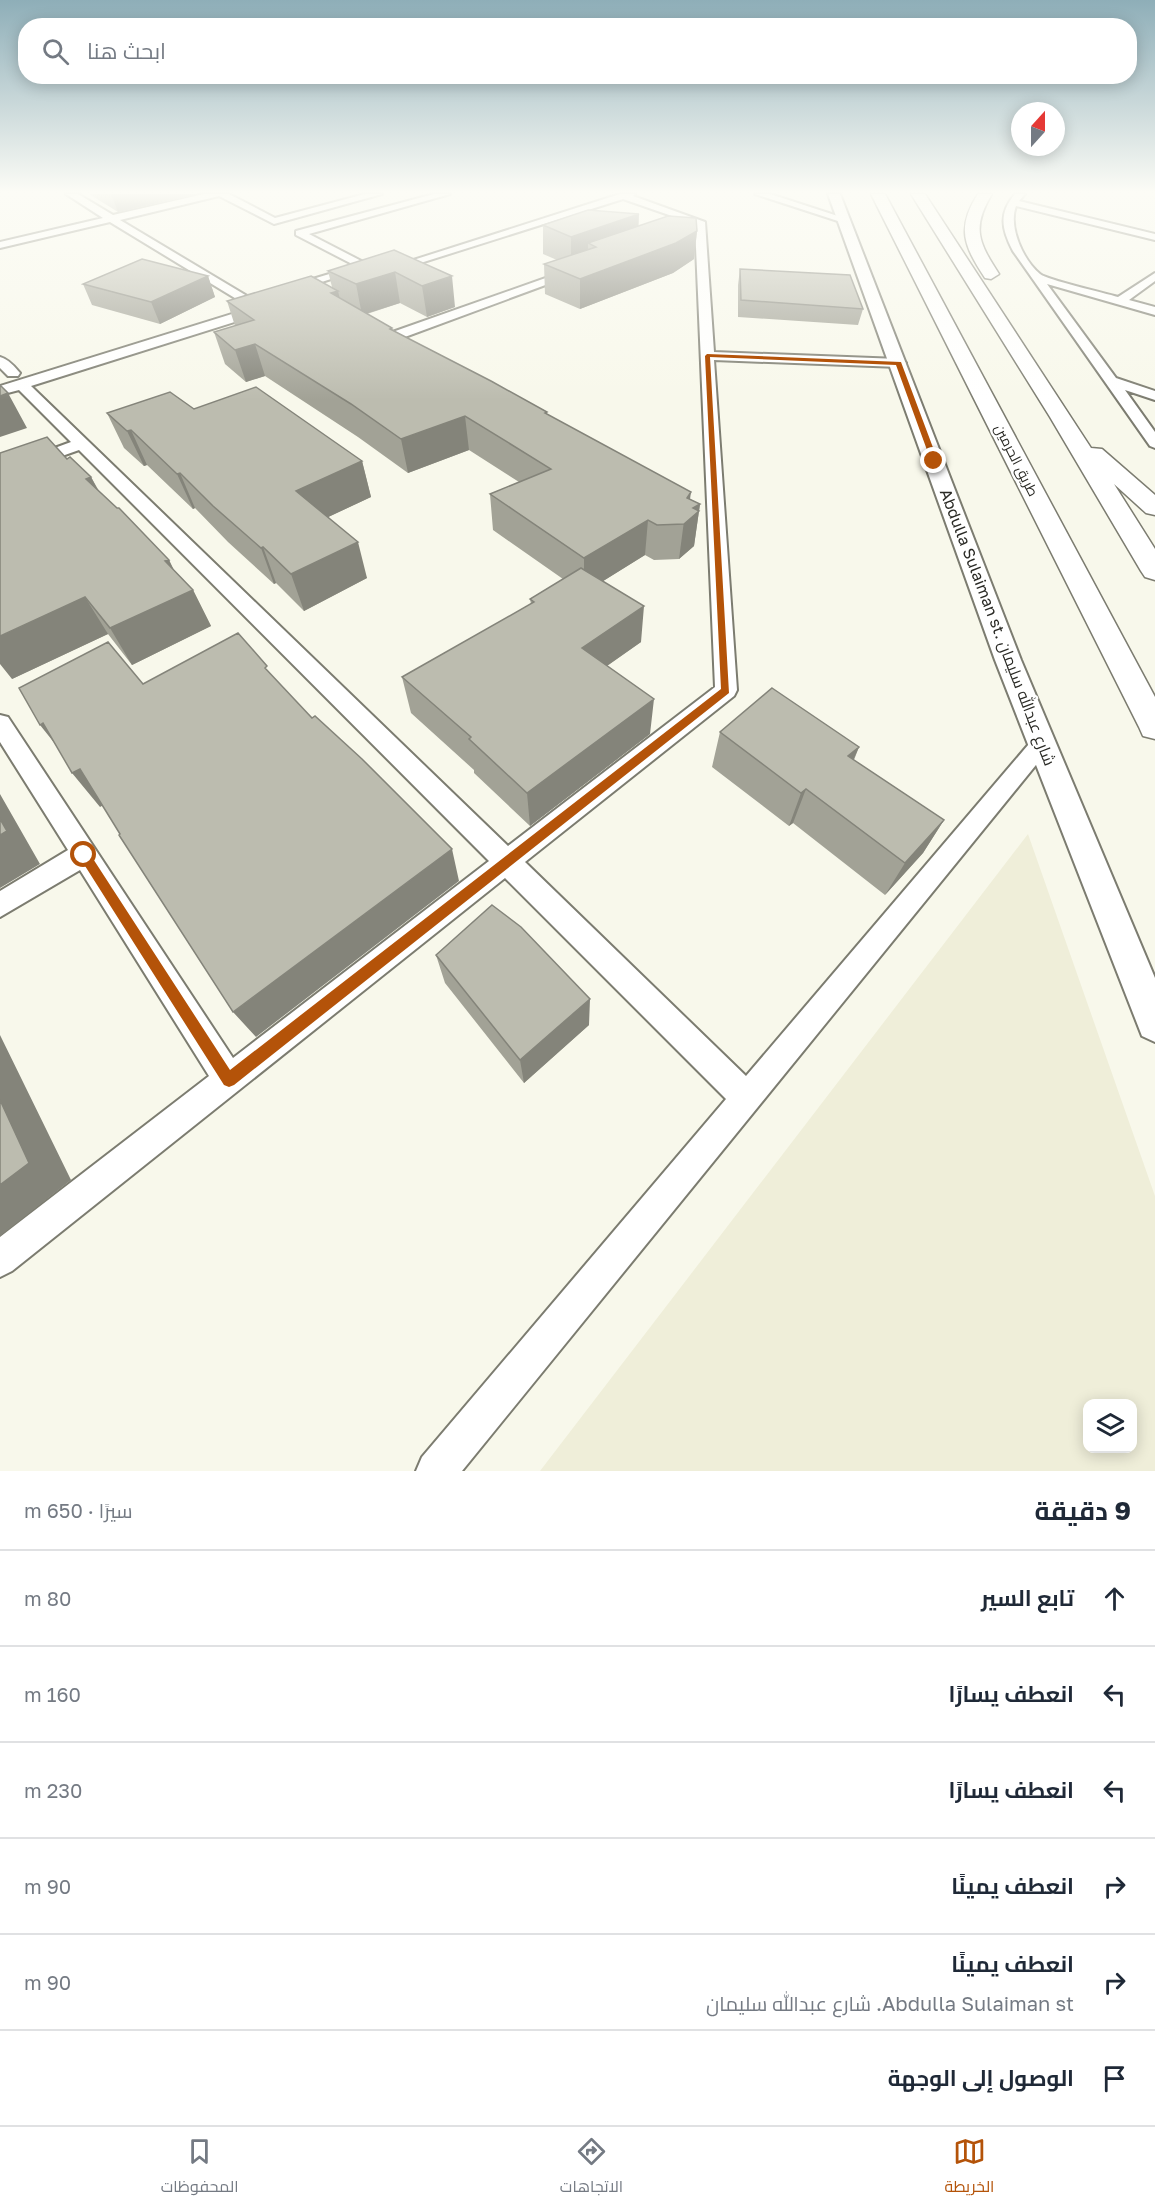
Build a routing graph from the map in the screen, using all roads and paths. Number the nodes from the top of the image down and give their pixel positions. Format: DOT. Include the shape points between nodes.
graph roads {
  1 [pos="183,263"];
  2 [pos="358,263"];
  3 [pos="377,263"];
  4 [pos="416,263"];
  5 [pos="698,263"];
  6 [pos="861,263"];
  7 [pos="908,263"];
  8 [pos="915,263"];
  9 [pos="962,263"];
  10 [pos="983,263"];
  11 [pos="1027,263"];
  12 [pos="365,266"];
  13 [pos="589,266"];
  14 [pos="1155,276"];
  15 [pos="1036,277"];
  16 [pos="924,281"];
  17 [pos="999,287"];
  18 [pos="278,298"];
  19 [pos="1119,301"];
  20 [pos="248,302"];
  21 [pos="1155,311"];
  22 [pos="410,350"];
  23 [pos="80,353"];
  24 [pos="707,356"];
  25 [pos="1043,356"];
  26 [pos="0,361"];
  27 [pos="898,363"];
  28 [pos="11,379"];
  29 [pos="1111,381"];
  30 [pos="1155,396"];
  31 [pos="1065,425"];
  32 [pos="1155,443"];
  33 [pos="81,444"];
  34 [pos="0,473"];
  35 [pos="1155,508"];
  36 [pos="1155,571"];
  37 [pos="0,723"];
  38 [pos="1155,727"];
  39 [pos="1042,744"];
  40 [pos="84,855"];
  41 [pos="507,862"];
  42 [pos="0,905"];
  43 [pos="1155,1023"];
  44 [pos="229,1080"];
  45 [pos="747,1098"];
  46 [pos="0,1259"];
  47 [pos="436,1471"];
  1 -- 20 [label="street"];
  2 -- 12 [label="street"];
  3 -- 12 [label="street"];
  4 -- 18 [label="street" via="314,297"];
  5 -- 24 [label="street"];
  6 -- 27 [label="main road, Abdulla Sulaiman st. شارع عبدالله سليمان"];
  7 -- 16 [label="highway"];
  8 -- 16 [label="highway, طريق الحرمين"];
  9 -- 31 [label="highway"];
  10 -- 17 [label="highway"];
  11 -- 15 [label="street"];
  12 -- 18 [label="street"];
  13 -- 22 [label="street" via="384,336"];
  14 -- 19 [label="street"];
  15 -- 19 [label="street"];
  15 -- 29 [label="street"];
  16 -- 38 [label="highway, طريق الحرمين"];
  18 -- 20 [label="street"];
  18 -- 28 [label="street"];
  19 -- 21 [label="street"];
  20 -- 23 [label="street"];
  24 -- 27 [label="street"];
  24 -- 41 [label="street" via="711,516 726,690"];
  25 -- 31 [label="highway"];
  26 -- 28 [label="street"];
  27 -- 39 [label="main road, Abdulla Sulaiman st. شارع عبدالله سليمان"];
  28 -- 33 [label="street"];
  29 -- 30 [label="street"];
  29 -- 32 [label="street"];
  31 -- 35 [label="highway"];
  31 -- 36 [label="highway"];
  33 -- 34 [label="street"];
  33 -- 41 [label="street"];
  37 -- 40 [label="street"];
  39 -- 43 [label="main road, Abdulla Sulaiman st. شارع عبدالله سليمان"];
  39 -- 45 [label="street"];
  40 -- 42 [label="street"];
  40 -- 44 [label="street"];
  41 -- 44 [label="street"];
  41 -- 45 [label="street"];
  44 -- 46 [label="street"];
  45 -- 47 [label="street"];
}
